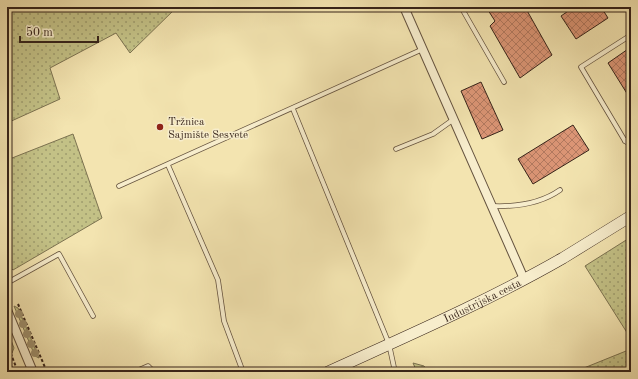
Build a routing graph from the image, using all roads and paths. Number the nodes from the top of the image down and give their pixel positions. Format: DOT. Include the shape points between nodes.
graph roads {
  1 [pos="404,7"];
  2 [pos="461,7"];
  3 [pos="631,35"];
  4 [pos="423,49"];
  5 [pos="504,82"];
  6 [pos="293,109"];
  7 [pos="454,119"];
  8 [pos="631,137"];
  9 [pos="625,141"];
  10 [pos="631,145"];
  11 [pos="396,149"];
  12 [pos="168,165"];
  13 [pos="119,186"];
  14 [pos="560,190"];
  15 [pos="492,206"];
  16 [pos="631,216"];
  17 [pos="524,279"];
  18 [pos="7,283"];
  19 [pos="18,304"];
  20 [pos="7,310"];
  21 [pos="93,316"];
  22 [pos="7,344"];
  23 [pos="390,344"];
  24 [pos="18,372"];
  25 [pos="33,372"];
  26 [pos="47,372"];
  27 [pos="134,372"];
  28 [pos="154,372"];
  29 [pos="244,372"];
  30 [pos="328,372"];
  31 [pos="395,372"];
  1 -- 4 [label="street"];
  2 -- 5 [label="lane"];
  3 -- 9 [label="lane" via="581,67"];
  4 -- 6 [label="lane"];
  4 -- 7 [label="street"];
  6 -- 12 [label="lane"];
  6 -- 23 [label="lane"];
  7 -- 11 [label="lane" via="433,134"];
  7 -- 15 [label="street"];
  8 -- 9 [label="lane"];
  9 -- 10 [label="lane"];
  12 -- 13 [label="lane"];
  12 -- 29 [label="lane" via="218,280 224,321"];
  14 -- 15 [label="lane" via="549,197 525,204 510,207"];
  15 -- 17 [label="street"];
  16 -- 17 [label="street, Industrijska cesta"];
  17 -- 23 [label="street, Industrijska cesta"];
  18 -- 21 [label="lane" via="59,254"];
  19 -- 26 [label="path"];
  20 -- 25 [label="street"];
  22 -- 24 [label="path"];
  23 -- 30 [label="street, Industrijska cesta"];
  23 -- 31 [label="lane"];
  27 -- 28 [label="lane" via="148,366"];
}
